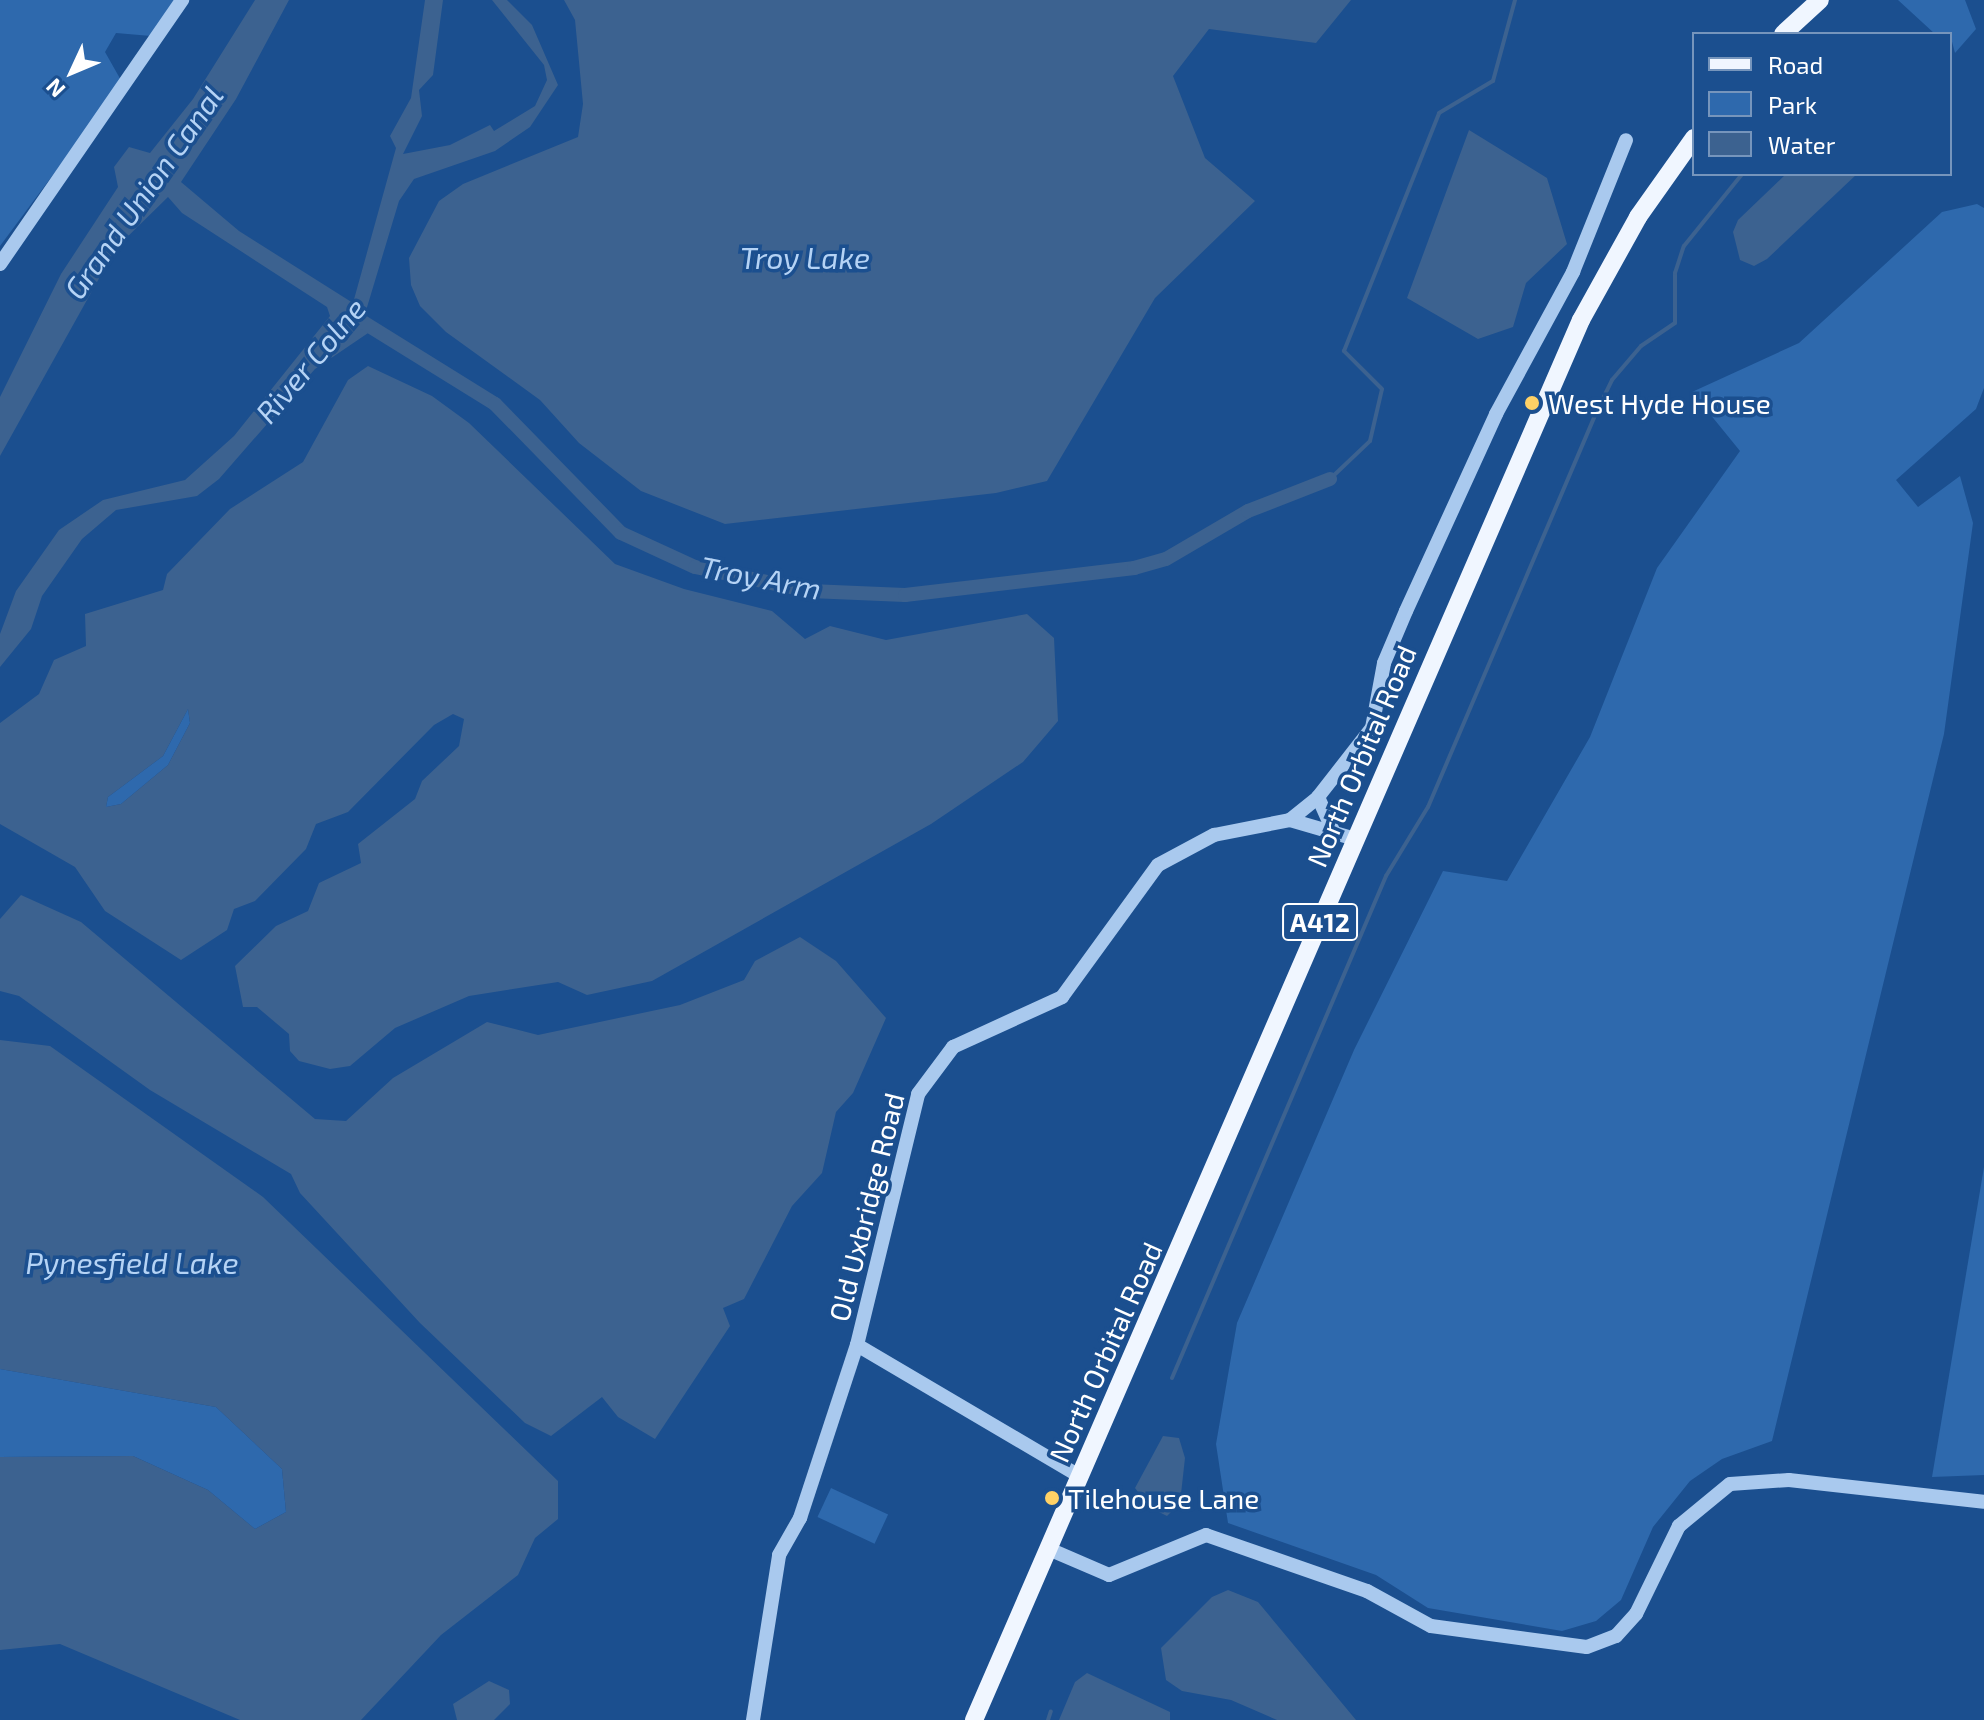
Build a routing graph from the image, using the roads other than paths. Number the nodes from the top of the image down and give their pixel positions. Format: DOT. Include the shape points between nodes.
graph roads {
  1 [pos="182,0"];
  2 [pos="1820,0"];
  3 [pos="1785,32"];
  4 [pos="1626,140"];
  5 [pos="1692,141"];
  6 [pos="0,264"];
  7 [pos="1318,797"];
  8 [pos="1290,820"];
  9 [pos="1334,833"];
  10 [pos="1355,839"];
  11 [pos="857,1345"];
  12 [pos="1081,1477"];
  13 [pos="1984,1502"];
  14 [pos="1051,1550"];
  15 [pos="753,1720"];
  16 [pos="974,1720"];
  1 -- 6 [label="street"];
  2 -- 3 [label="main road"];
  4 -- 7 [label="street" via="1573,272 1496,414 1406,611 1384,663 1372,728"];
  5 -- 10 [label="main road, North Orbital Road / A412" via="1638,217 1581,320"];
  7 -- 8 [label="street"];
  7 -- 9 [label="street"];
  8 -- 9 [label="street, Old Uxbridge Road"];
  8 -- 11 [label="street, Old Uxbridge Road" via="1214,835 1158,865 1062,997 953,1047 918,1094"];
  9 -- 10 [label="street, Old Uxbridge Road"];
  10 -- 12 [label="main road, North Orbital Road / A412"];
  11 -- 12 [label="street"];
  11 -- 15 [label="street, Old Uxbridge Road" via="800,1518 779,1555"];
  12 -- 14 [label="main road, North Orbital Road / A412"];
  13 -- 14 [label="street" via="1789,1480 1730,1484 1706,1498 1656,1564 1636,1614 1616,1636 1587,1647 1431,1626 1367,1591 1215,1537 1196,1535 1109,1575"];
  14 -- 16 [label="main road, North Orbital Road / A412"];
}
